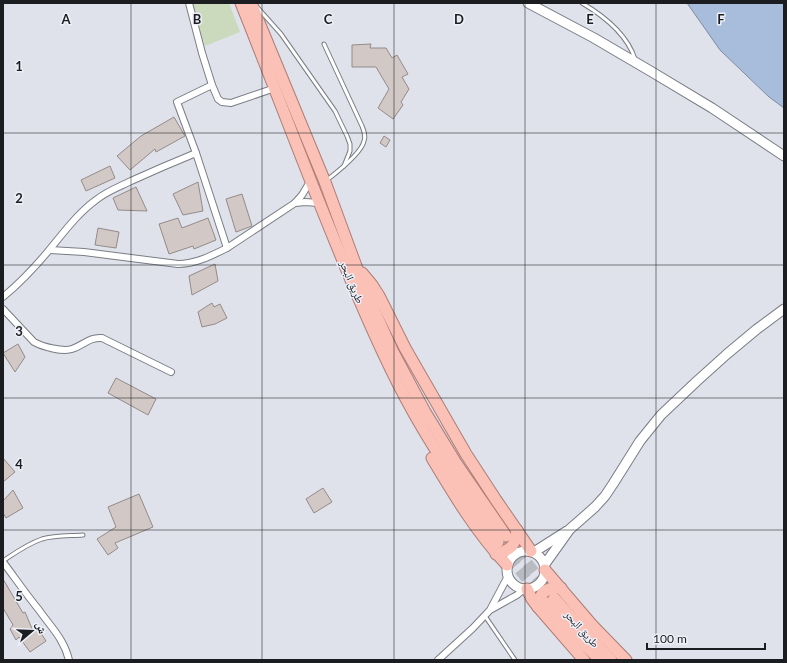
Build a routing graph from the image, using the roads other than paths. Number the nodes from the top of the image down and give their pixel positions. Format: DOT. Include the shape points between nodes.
graph roads {
  1 [pos="189,3"];
  2 [pos="241,3"];
  3 [pos="252,3"];
  4 [pos="528,3"];
  5 [pos="582,3"];
  6 [pos="324,44"];
  7 [pos="636,63"];
  8 [pos="212,85"];
  9 [pos="275,88"];
  10 [pos="196,153"];
  11 [pos="784,156"];
  12 [pos="344,166"];
  13 [pos="311,180"];
  14 [pos="325,182"];
  15 [pos="295,203"];
  16 [pos="320,203"];
  17 [pos="227,248"];
  18 [pos="50,250"];
  19 [pos="356,266"];
  20 [pos="3,297"];
  21 [pos="359,300"];
  22 [pos="3,309"];
  23 [pos="784,309"];
  24 [pos="171,372"];
  25 [pos="570,529"];
  26 [pos="517,530"];
  27 [pos="83,535"];
  28 [pos="532,551"];
  29 [pos="496,554"];
  30 [pos="3,562"];
  31 [pos="545,567"];
  32 [pos="507,571"];
  33 [pos="561,588"];
  34 [pos="525,589"];
  35 [pos="546,603"];
  36 [pos="490,610"];
  37 [pos="485,616"];
  38 [pos="70,660"];
  39 [pos="438,660"];
  40 [pos="515,660"];
  41 [pos="584,660"];
  42 [pos="600,660"];
  43 [pos="611,660"];
  44 [pos="626,660"];
  1 -- 8 [label="street"];
  2 -- 9 [label="highway, طريق البحر"];
  3 -- 12 [label="lane" via="281,34 335,111 350,144"];
  3 -- 14 [label="highway, طريق البحر"];
  4 -- 7 [label="main road"];
  5 -- 7 [label="lane" via="614,26 625,38"];
  6 -- 12 [label="lane" via="365,133 363,145"];
  7 -- 11 [label="main road" via="712,108"];
  8 -- 9 [label="street" via="218,100 226,103"];
  8 -- 10 [label="street" via="177,102"];
  9 -- 13 [label="highway, طريق البحر"];
  10 -- 17 [label="street"];
  10 -- 18 [label="street" via="103,195 86,209"];
  12 -- 14 [label="lane"];
  13 -- 15 [label="street"];
  13 -- 16 [label="highway, طريق البحر"];
  14 -- 19 [label="highway, طريق البحر"];
  15 -- 16 [label="street"];
  15 -- 17 [label="street"];
  16 -- 21 [label="highway, طريق البحر"];
  17 -- 18 [label="street" via="185,264"];
  18 -- 20 [label="street"];
  19 -- 21 [label="highway, طريق البحر" via="392,350 425,412 502,539 453,478 420,425"];
  19 -- 26 [label="highway" via="372,285 447,423"];
  21 -- 29 [label="highway" via="381,362 403,408 446,482"];
  22 -- 24 [label="street" via="34,342 40,345 72,349 92,339 102,338"];
  23 -- 25 [label="main road" via="757,329 661,415 640,441 605,496"];
  25 -- 28 [label="main road"];
  25 -- 31 [label="main road"];
  26 -- 28 [label="highway"];
  26 -- 29 [label="highway" via="511,547"];
  27 -- 30 [label="lane" via="41,539"];
  28 -- 31 [label="main road" via="539,555"];
  28 -- 32 [label="main road" via="524,550 513,555"];
  29 -- 32 [label="highway"];
  30 -- 38 [label="street" via="62,639"];
  31 -- 33 [label="highway"];
  31 -- 34 [label="main road" via="544,576 538,586"];
  32 -- 34 [label="main road" via="511,582"];
  32 -- 36 [label="street"];
  33 -- 35 [label="highway" via="552,588 543,593 539,599"];
  33 -- 44 [label="highway"];
  34 -- 35 [label="highway" via="532,599"];
  34 -- 36 [label="street"];
  35 -- 41 [label="highway"];
  35 -- 42 [label="highway, طريق البحر"];
  35 -- 43 [label="highway, طريق البحر" via="587,635"];
  36 -- 37 [label="street"];
  37 -- 39 [label="street"];
  37 -- 40 [label="lane"];
}
